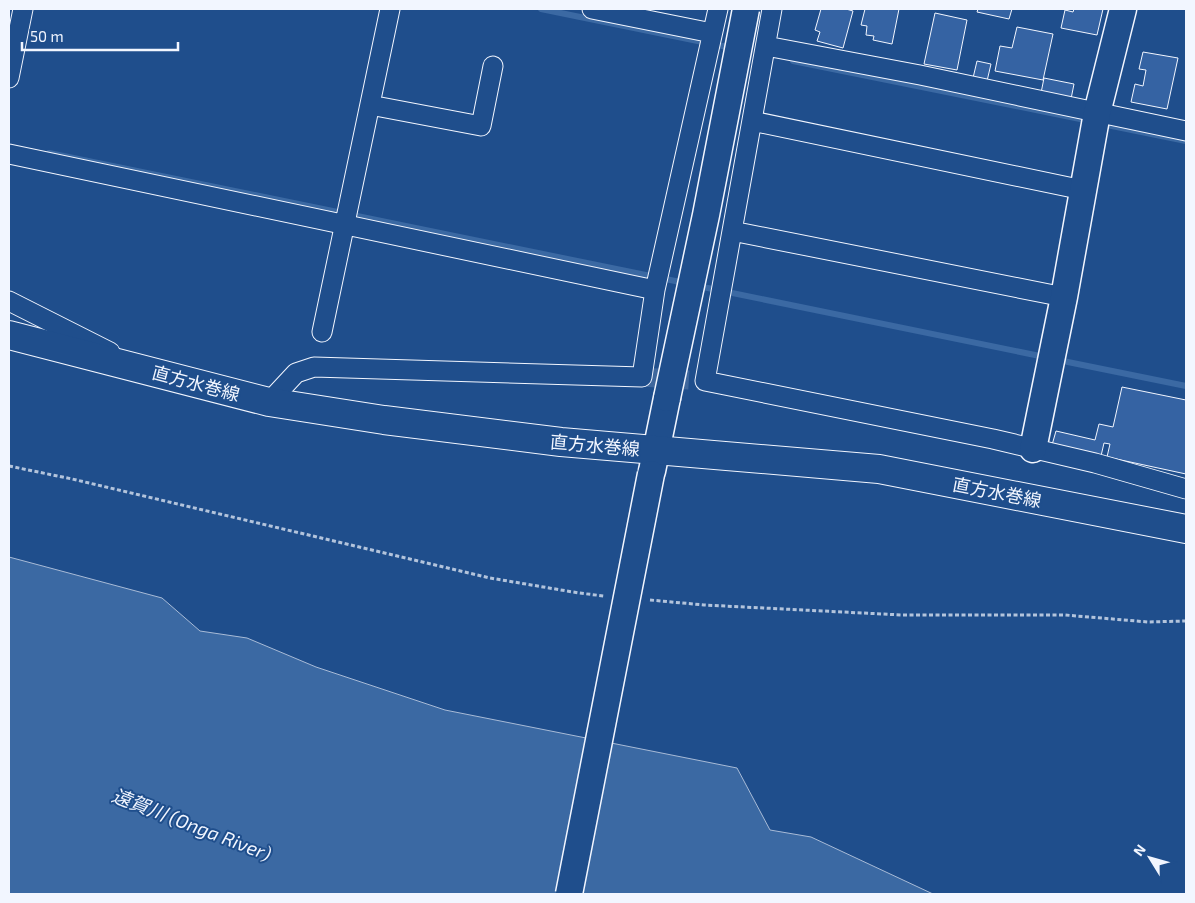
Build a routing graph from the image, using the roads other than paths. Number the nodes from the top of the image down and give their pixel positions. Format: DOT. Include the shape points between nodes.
graph roads {
  1 [pos="23,9"];
  2 [pos="390,9"];
  3 [pos="592,9"];
  4 [pos="718,9"];
  5 [pos="746,9"];
  6 [pos="772,9"];
  7 [pos="1123,9"];
  8 [pos="710,42"];
  9 [pos="764,54"];
  10 [pos="493,66"];
  11 [pos="9,78"];
  12 [pos="370,105"];
  13 [pos="752,121"];
  14 [pos="1096,121"];
  15 [pos="1186,131"];
  16 [pos="9,154"];
  17 [pos="1083,190"];
  18 [pos="346,219"];
  19 [pos="732,231"];
  20 [pos="657,282"];
  21 [pos="1064,298"];
  22 [pos="9,301"];
  23 [pos="322,332"];
  24 [pos="9,335"];
  25 [pos="143,369"];
  26 [pos="269,402"];
  27 [pos="1033,449"];
  28 [pos="654,462"];
  29 [pos="1186,490"];
  30 [pos="1186,529"];
  31 [pos="569,894"];
  1 -- 11 [label="street"];
  2 -- 12 [label="street"];
  3 -- 8 [label="street"];
  4 -- 8 [label="street"];
  5 -- 28 [label="street, bridge"];
  6 -- 9 [label="street"];
  7 -- 14 [label="street"];
  8 -- 20 [label="street"];
  9 -- 13 [label="street"];
  9 -- 14 [label="street" via="920,75"];
  10 -- 12 [label="street" via="481,126"];
  12 -- 18 [label="street"];
  13 -- 17 [label="street"];
  13 -- 19 [label="street"];
  14 -- 15 [label="street"];
  14 -- 17 [label="street"];
  16 -- 18 [label="street"];
  17 -- 21 [label="street"];
  18 -- 20 [label="street"];
  18 -- 23 [label="street"];
  19 -- 21 [label="street"];
  19 -- 27 [label="street" via="705,381"];
  20 -- 26 [label="street" via="642,376 314,368 296,373"];
  21 -- 27 [label="street"];
  22 -- 25 [label="street"];
  24 -- 25 [label="main road, 直方水巻線"];
  25 -- 26 [label="main road, 直方水巻線"];
  26 -- 28 [label="main road, 直方水巻線" via="542,440"];
  27 -- 29 [label="street" via="1095,463"];
  28 -- 30 [label="main road, 直方水巻線" via="879,469"];
  28 -- 31 [label="street, bridge"];
}
